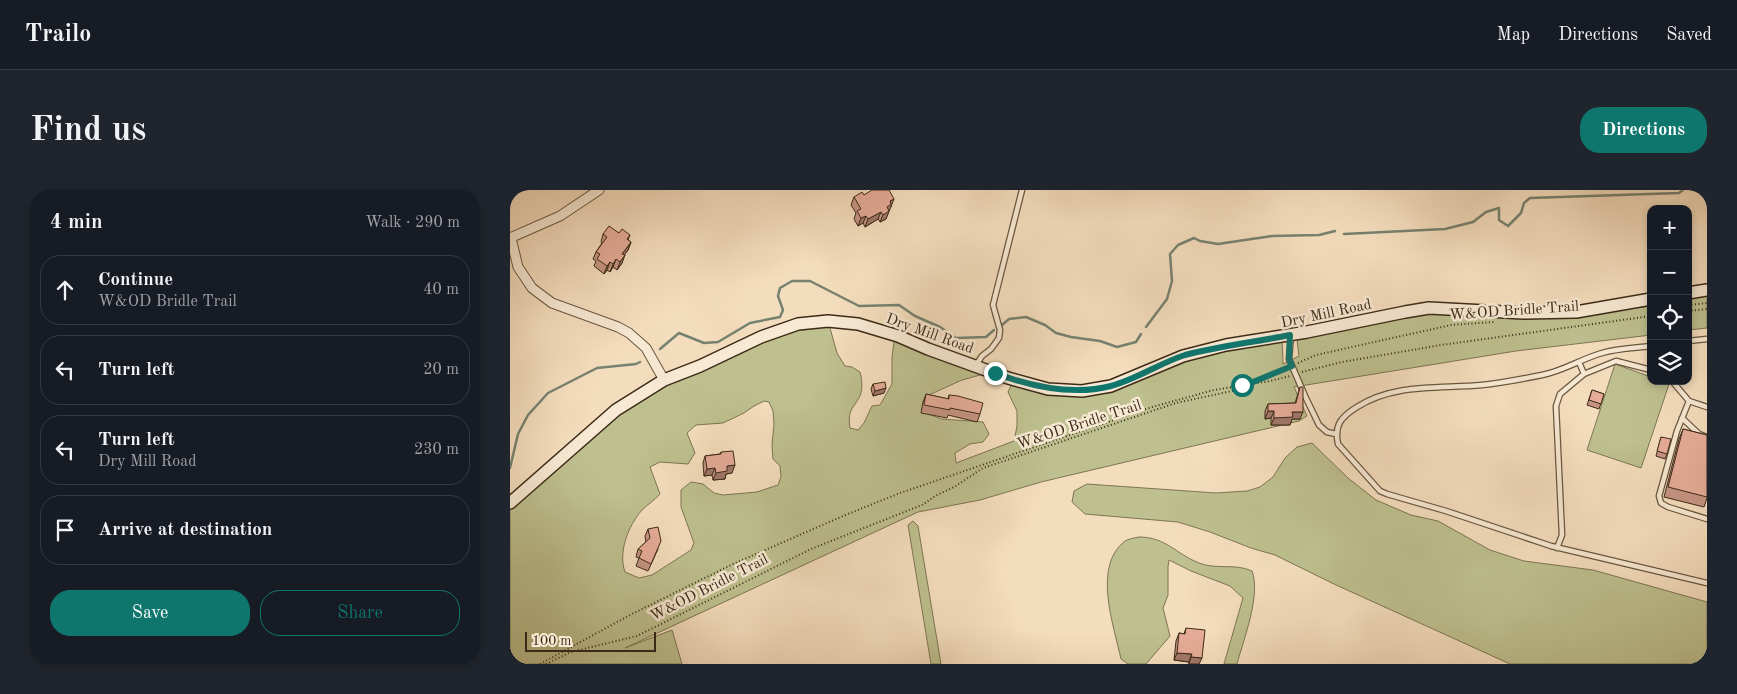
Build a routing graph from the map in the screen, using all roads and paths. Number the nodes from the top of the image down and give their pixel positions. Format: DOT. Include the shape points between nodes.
graph roads {
  1 [pos="599,190"];
  2 [pos="1022,190"];
  3 [pos="510,238"];
  4 [pos="1707,290"];
  5 [pos="1692,292"];
  6 [pos="1647,300"];
  7 [pos="1707,303"];
  8 [pos="1692,305"];
  9 [pos="1707,309"];
  10 [pos="1692,311"];
  11 [pos="1647,317"];
  12 [pos="1502,322"];
  13 [pos="1290,335"];
  14 [pos="1707,339"];
  15 [pos="1692,341"];
  16 [pos="1647,346"];
  17 [pos="1579,362"];
  18 [pos="976,365"];
  19 [pos="1292,366"];
  20 [pos="1647,369"];
  21 [pos="1296,374"];
  22 [pos="1584,374"];
  23 [pos="664,380"];
  24 [pos="1248,384"];
  25 [pos="1675,385"];
  26 [pos="1689,401"];
  27 [pos="1707,408"];
  28 [pos="1682,418"];
  29 [pos="1336,434"];
  30 [pos="1707,437"];
  31 [pos="510,503"];
  32 [pos="1707,519"];
  33 [pos="1557,548"];
  34 [pos="1707,583"];
  35 [pos="540,664"];
  36 [pos="546,664"];
  1 -- 3 [label="street" via="560,216"];
  2 -- 18 [label="lane" via="993,305 1000,338"];
  3 -- 23 [label="street" via="518,267 532,288 552,303 629,333 646,348"];
  4 -- 5 [label="street"];
  6 -- 13 [label="street, Dry Mill Road" via="1576,312 1429,308"];
  7 -- 8 [label="path"];
  9 -- 10 [label="path"];
  11 -- 21 [label="path" via="1441,345 1342,362"];
  12 -- 19 [label="path, W&OD Bridle Trail" via="1451,325 1316,355"];
  13 -- 18 [label="street, Dry Mill Road" via="1226,345 1183,356 1111,386 1082,391 1048,389"];
  13 -- 19 [label="lane" via="1289,359"];
  14 -- 15 [label="lane"];
  16 -- 17 [label="lane" via="1611,350"];
  17 -- 22 [label="lane"];
  17 -- 29 [label="lane" via="1563,369 1505,382 1418,388 1372,398 1342,418"];
  18 -- 23 [label="street, Dry Mill Road" via="898,336 858,324 828,320 798,324 761,337"];
  19 -- 21 [label="lane"];
  19 -- 24 [label="path, W&OD Bridle Trail"];
  20 -- 22 [label="lane" via="1616,361"];
  21 -- 24 [label="path"];
  21 -- 29 [label="lane" via="1319,425"];
  22 -- 33 [label="lane" via="1560,394 1556,406 1562,535"];
  23 -- 31 [label="street, Dry Mill Road" via="616,410"];
  24 -- 35 [label="path" via="1214,390 1138,412 936,480 859,510 733,564"];
  24 -- 36 [label="path, W&OD Bridle Trail" via="1241,389 1176,403 983,468 922,505 811,549 637,636 571,652"];
  25 -- 26 [label="lane"];
  26 -- 27 [label="lane"];
  26 -- 28 [label="lane"];
  28 -- 30 [label="lane"];
  28 -- 32 [label="lane" via="1659,496 1661,503 1668,507"];
  29 -- 33 [label="lane" via="1338,444 1380,491"];
  33 -- 34 [label="lane"];
}
